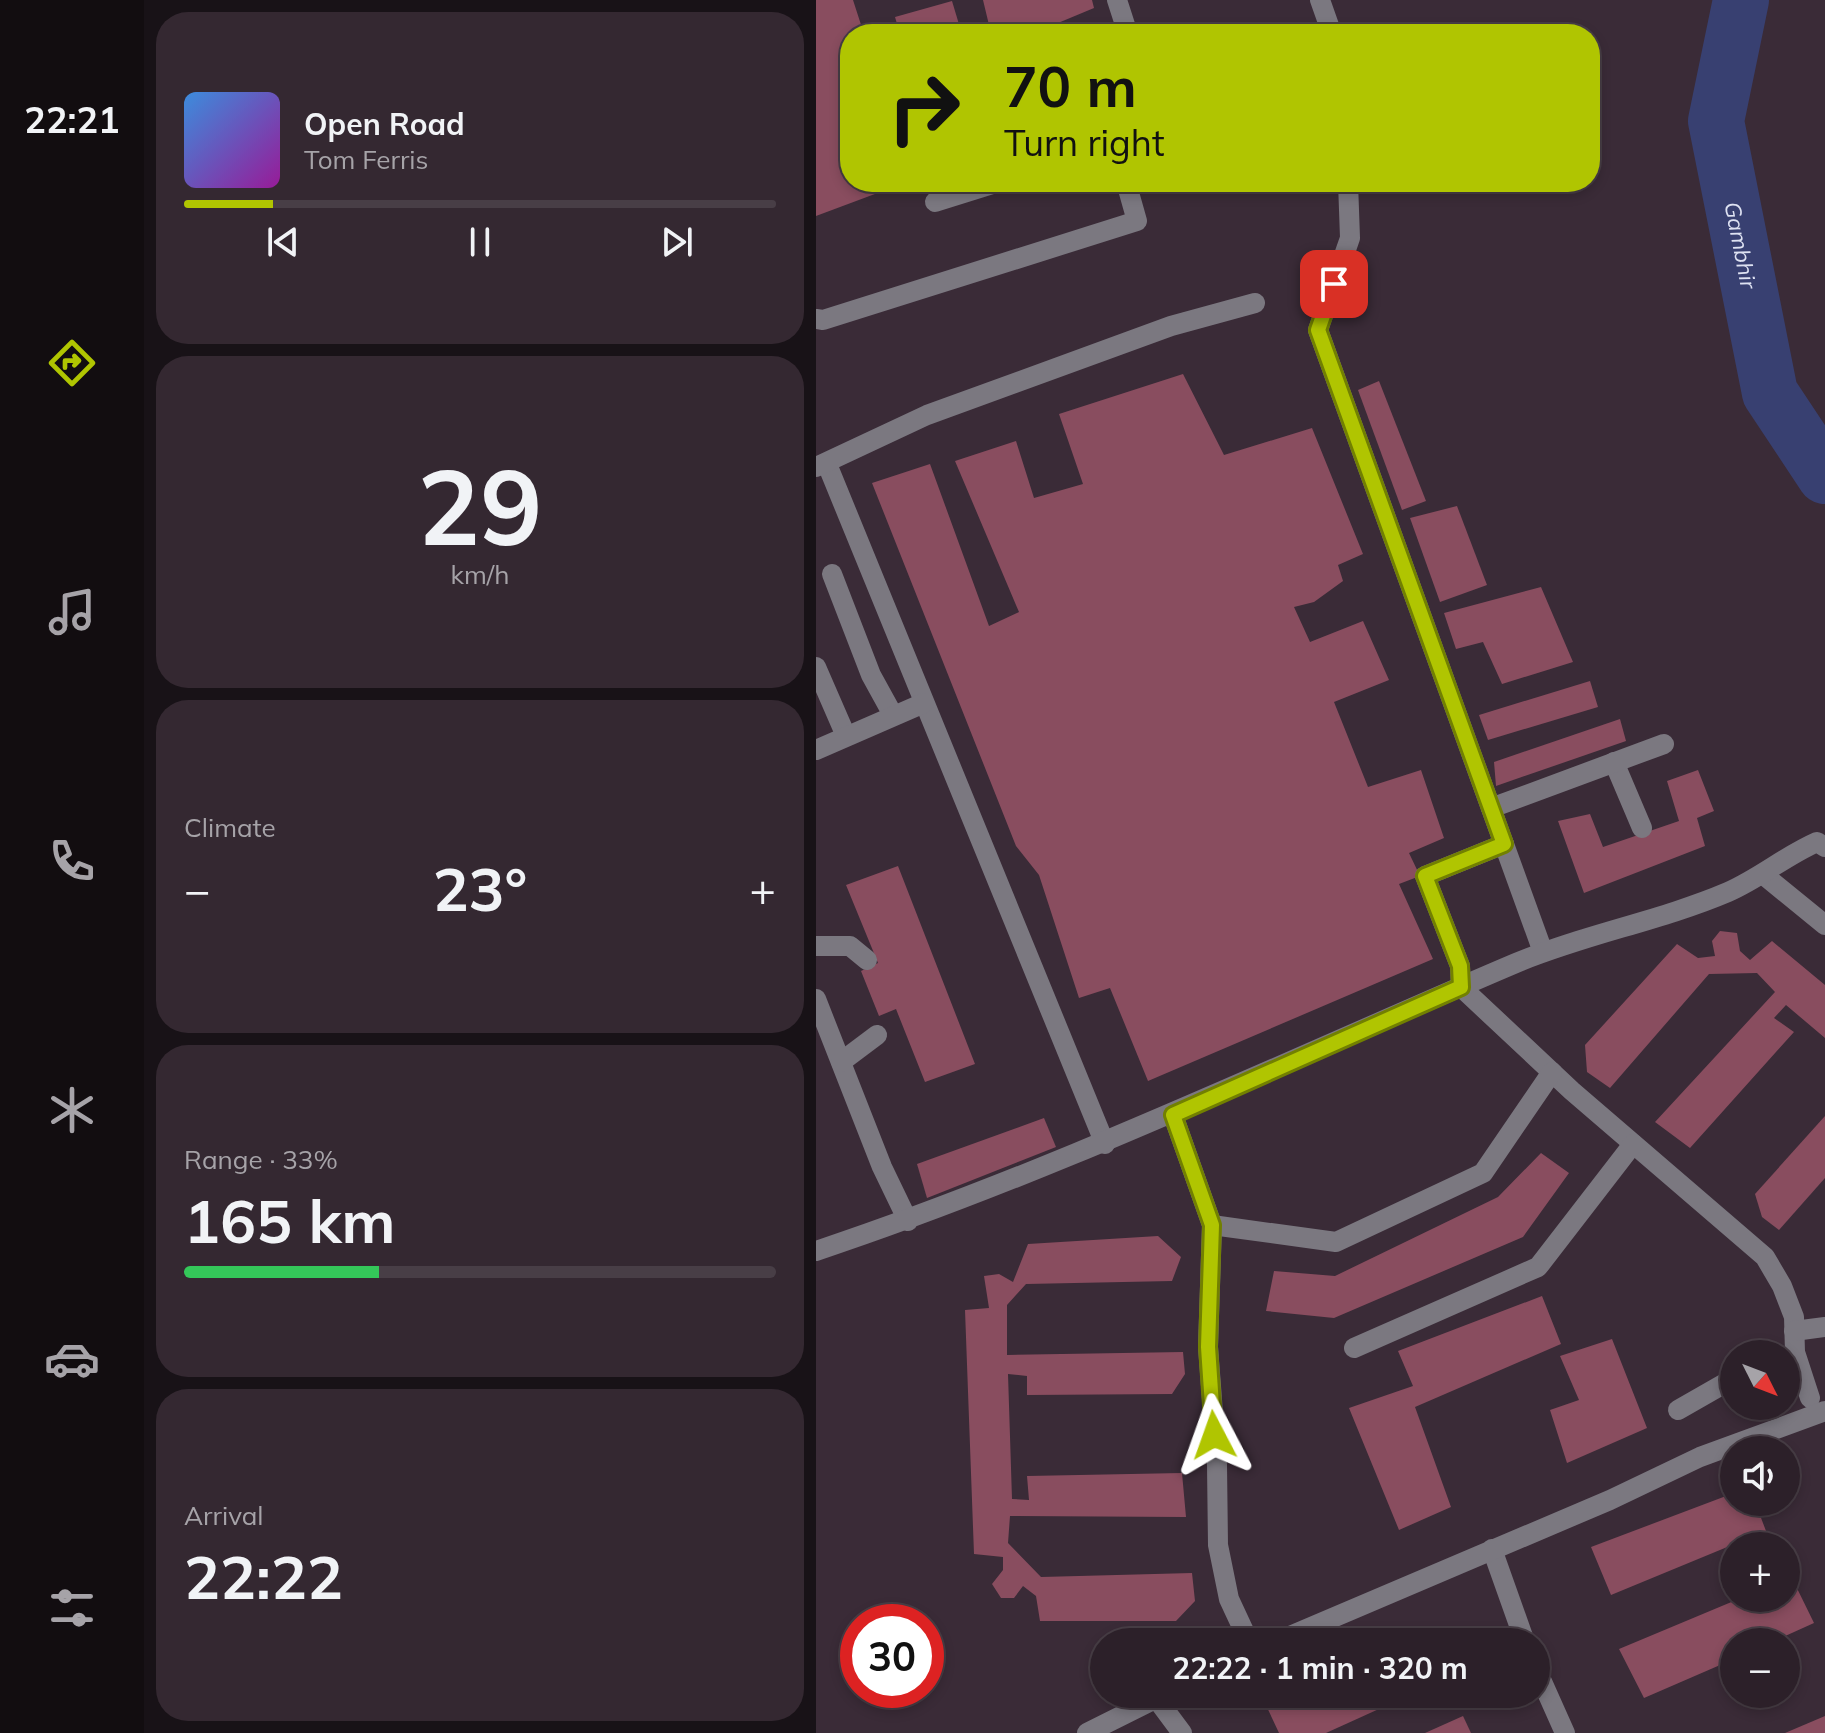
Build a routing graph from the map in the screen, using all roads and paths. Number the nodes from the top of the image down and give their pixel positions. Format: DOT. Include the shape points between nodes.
graph roads {
  1 [pos="1117,0"];
  2 [pos="1320,0"];
  3 [pos="1125,24"];
  4 [pos="1328,24"];
  5 [pos="967,192"];
  6 [pos="1129,192"];
  7 [pos="1348,192"];
  8 [pos="935,202"];
  9 [pos="1255,303"];
  10 [pos="816,319"];
  11 [pos="822,466"];
  12 [pos="832,574"];
  13 [pos="816,667"];
  14 [pos="924,703"];
  15 [pos="893,715"];
  16 [pos="846,736"];
  17 [pos="1664,744"];
  18 [pos="816,750"];
  19 [pos="1614,762"];
  20 [pos="1491,808"];
  21 [pos="1642,828"];
  22 [pos="1504,844"];
  23 [pos="1825,847"];
  24 [pos="1765,876"];
  25 [pos="1825,925"];
  26 [pos="816,946"];
  27 [pos="1543,952"];
  28 [pos="867,960"];
  29 [pos="1461,987"];
  30 [pos="816,999"];
  31 [pos="877,1035"];
  32 [pos="841,1062"];
  33 [pos="1552,1072"];
  34 [pos="1173,1115"];
  35 [pos="1105,1144"];
  36 [pos="1633,1144"];
  37 [pos="908,1221"];
  38 [pos="1212,1225"];
  39 [pos="816,1251"];
  40 [pos="1825,1327"];
  41 [pos="1792,1340"];
  42 [pos="1800,1341"];
  43 [pos="1354,1348"];
  44 [pos="1800,1364"];
  45 [pos="1720,1386"];
  46 [pos="1818,1404"];
  47 [pos="1678,1410"];
  48 [pos="1492,1549"];
  49 [pos="1242,1628"];
  50 [pos="1309,1628"];
  51 [pos="1520,1628"];
  52 [pos="1550,1699"];
  53 [pos="1137,1708"];
  54 [pos="1168,1708"];
  55 [pos="1087,1733"];
  56 [pos="1182,1733"];
  57 [pos="1565,1733"];
  1 -- 3 [label="street"];
  2 -- 4 [label="street"];
  5 -- 8 [label="street"];
  6 -- 10 [label="street" via="1137,221"];
  7 -- 20 [label="street" via="1350,238 1318,330"];
  9 -- 11 [label="street" via="1171,326 927,415"];
  11 -- 14 [label="street"];
  12 -- 15 [label="street" via="871,675"];
  13 -- 16 [label="street"];
  14 -- 15 [label="street"];
  14 -- 35 [label="street"];
  15 -- 16 [label="street"];
  16 -- 18 [label="street"];
  17 -- 19 [label="street"];
  19 -- 20 [label="street"];
  19 -- 21 [label="street"];
  20 -- 22 [label="street"];
  22 -- 27 [label="street"];
  22 -- 29 [label="street" via="1425,876 1460,966"];
  23 -- 24 [label="street" via="1817,842 1788,855"];
  24 -- 25 [label="street"];
  24 -- 27 [label="street"];
  26 -- 28 [label="street" via="850,946"];
  27 -- 29 [label="street"];
  29 -- 33 [label="street"];
  29 -- 34 [label="street"];
  30 -- 32 [label="street"];
  31 -- 32 [label="street"];
  32 -- 37 [label="street"];
  33 -- 36 [label="street"];
  33 -- 38 [label="street" via="1483,1173 1336,1242"];
  34 -- 35 [label="street"];
  34 -- 38 [label="street"];
  35 -- 37 [label="street"];
  36 -- 41 [label="street" via="1765,1257 1794,1317"];
  36 -- 43 [label="street" via="1538,1267"];
  37 -- 39 [label="street"];
  38 -- 49 [label="street" via="1208,1347 1218,1545 1229,1599"];
  40 -- 42 [label="street"];
  44 -- 46 [label="street"];
  45 -- 47 [label="street"];
  46 -- 48 [label="street"];
  48 -- 50 [label="street"];
  48 -- 51 [label="street"];
  52 -- 57 [label="street"];
  53 -- 55 [label="street"];
  54 -- 56 [label="street"];
}
